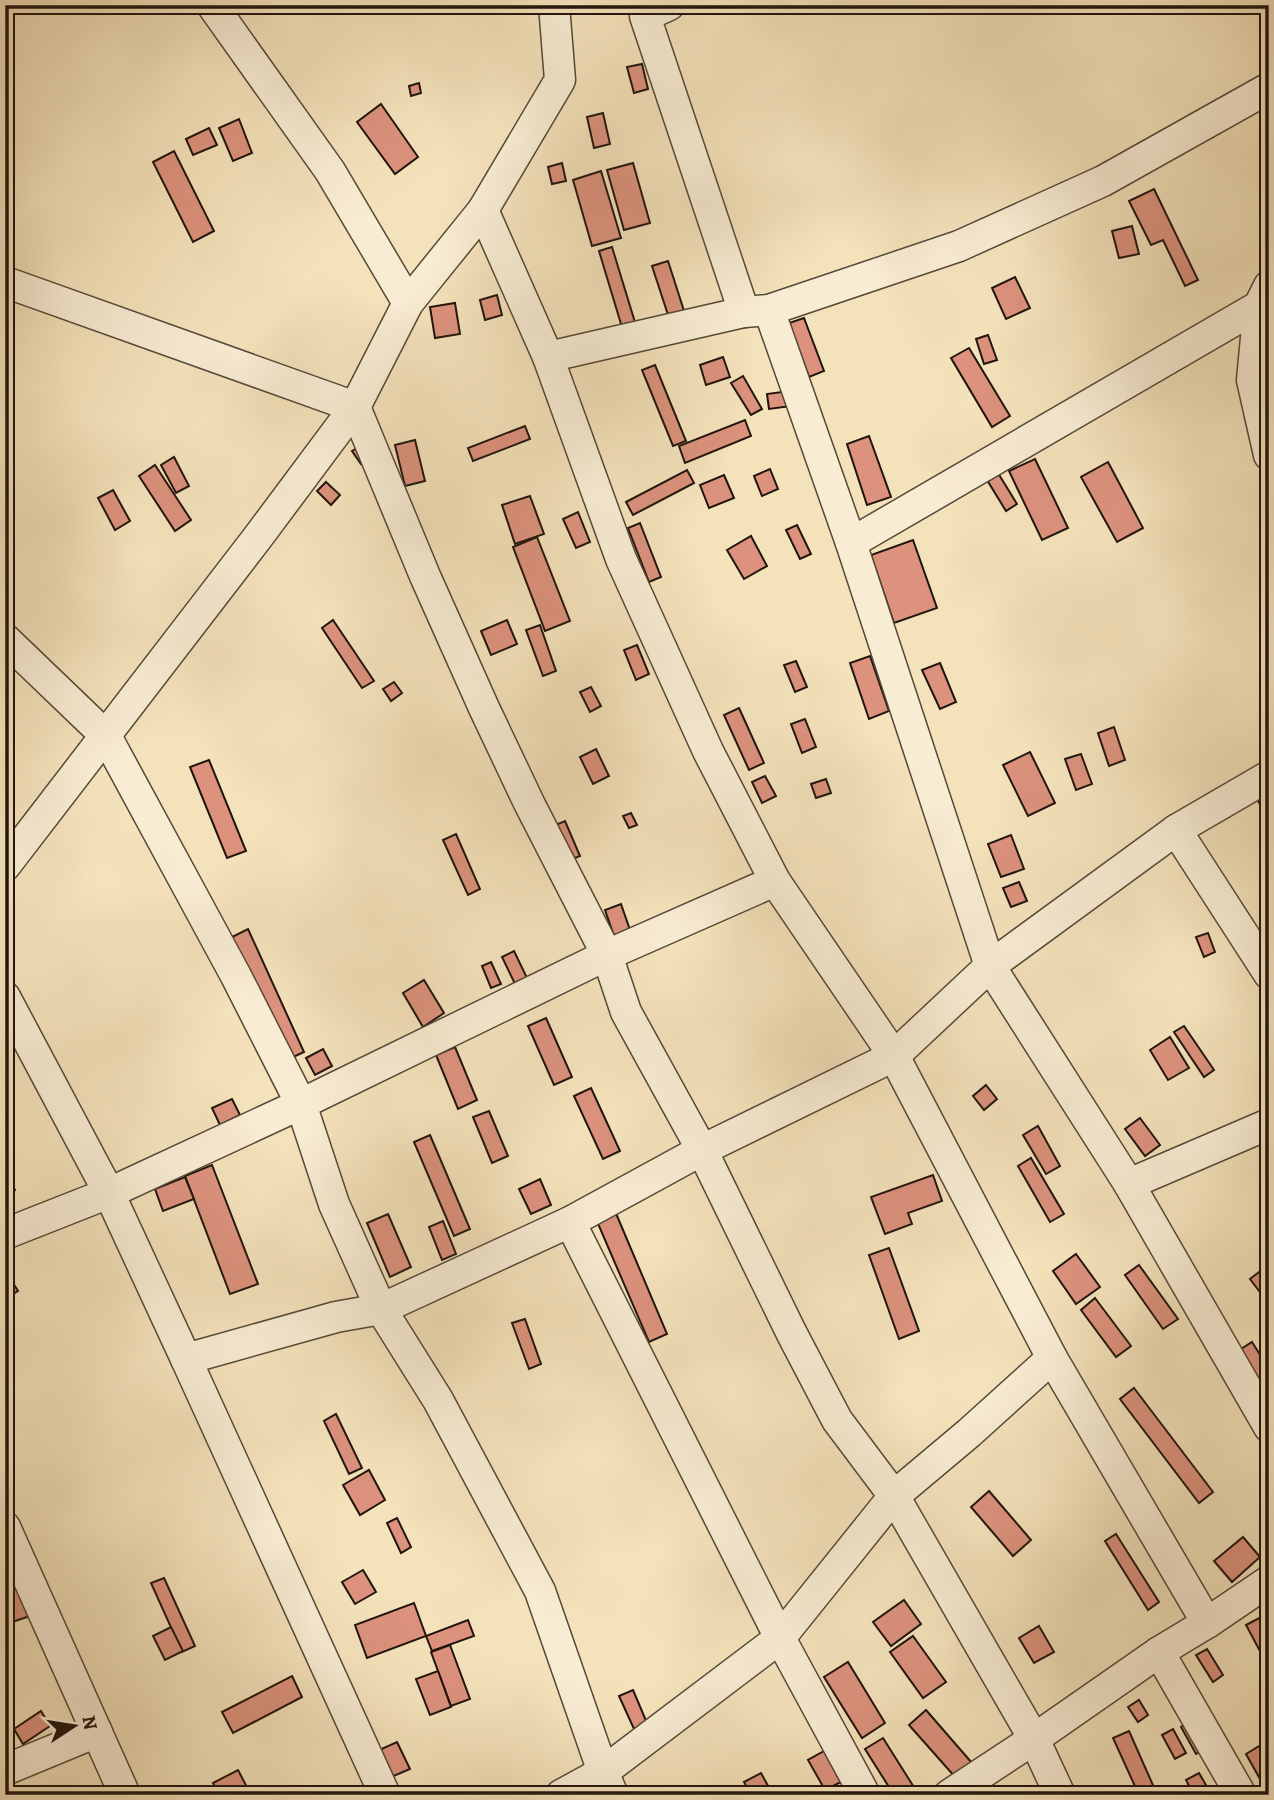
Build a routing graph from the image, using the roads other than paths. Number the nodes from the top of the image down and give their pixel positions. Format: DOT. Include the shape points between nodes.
graph roads {
  1 [pos="212,5"];
  2 [pos="554,5"];
  3 [pos="669,5"];
  4 [pos="1269,88"];
  5 [pos="483,210"];
  6 [pos="5,282"];
  7 [pos="1264,296"];
  8 [pos="408,303"];
  9 [pos="757,311"];
  10 [pos="548,357"];
  11 [pos="355,407"];
  12 [pos="1269,455"];
  13 [pos="851,542"];
  14 [pos="5,639"];
  15 [pos="106,736"];
  16 [pos="1269,776"];
  17 [pos="1176,830"];
  18 [pos="5,866"];
  19 [pos="775,881"];
  20 [pos="607,955"];
  21 [pos="990,966"];
  22 [pos="1269,974"];
  23 [pos="5,997"];
  24 [pos="894,1056"];
  25 [pos="301,1104"];
  26 [pos="1269,1124"];
  27 [pos="702,1150"];
  28 [pos="1129,1184"];
  29 [pos="109,1193"];
  30 [pos="570,1222"];
  31 [pos="5,1234"];
  32 [pos="380,1309"];
  33 [pos="1052,1358"];
  34 [pos="186,1359"];
  35 [pos="1269,1427"];
  36 [pos="894,1496"];
  37 [pos="5,1527"];
  38 [pos="1269,1581"];
  39 [pos="1207,1623"];
  40 [pos="780,1638"];
  41 [pos="1159,1652"];
  42 [pos="97,1732"];
  43 [pos="1034,1739"];
  44 [pos="5,1770"];
  45 [pos="608,1784"];
  46 [pos="125,1795"];
  47 [pos="385,1795"];
  48 [pos="561,1795"];
  49 [pos="865,1795"];
  50 [pos="949,1795"];
  51 [pos="1060,1795"];
  52 [pos="1241,1795"];
  1 -- 8 [label="street" via="330,170"];
  2 -- 5 [label="street" via="560,80"];
  3 -- 9 [label="street" via="645,16"];
  4 -- 9 [label="street" via="1091,187 959,246"];
  5 -- 8 [label="street"];
  5 -- 10 [label="street"];
  6 -- 11 [label="street"];
  7 -- 12 [label="street" via="1252,380"];
  7 -- 13 [label="street"];
  8 -- 11 [label="street"];
  9 -- 10 [label="street"];
  9 -- 13 [label="street"];
  10 -- 19 [label="street" via="621,559 708,751"];
  11 -- 15 [label="street"];
  11 -- 20 [label="street" via="484,708"];
  13 -- 21 [label="street"];
  14 -- 15 [label="street"];
  15 -- 18 [label="street"];
  15 -- 25 [label="street"];
  16 -- 17 [label="street"];
  17 -- 21 [label="street"];
  17 -- 22 [label="street"];
  19 -- 20 [label="street"];
  19 -- 24 [label="street"];
  20 -- 25 [label="street"];
  20 -- 27 [label="street" via="626,1012"];
  21 -- 24 [label="street"];
  21 -- 28 [label="street"];
  23 -- 29 [label="street"];
  24 -- 27 [label="street"];
  24 -- 33 [label="street"];
  25 -- 29 [label="street"];
  25 -- 32 [label="street" via="334,1204"];
  26 -- 28 [label="street"];
  27 -- 30 [label="street"];
  27 -- 36 [label="street" via="837,1420"];
  28 -- 35 [label="street"];
  29 -- 31 [label="street"];
  29 -- 34 [label="street"];
  30 -- 32 [label="street"];
  30 -- 40 [label="street"];
  32 -- 34 [label="street"];
  32 -- 45 [label="street" via="438,1400 540,1591"];
  33 -- 36 [label="street"];
  33 -- 39 [label="street"];
  34 -- 47 [label="street"];
  36 -- 40 [label="street"];
  36 -- 43 [label="street"];
  37 -- 42 [label="street"];
  38 -- 39 [label="street"];
  39 -- 41 [label="street"];
  40 -- 45 [label="street"];
  40 -- 49 [label="street"];
  41 -- 43 [label="street"];
  41 -- 52 [label="street"];
  42 -- 44 [label="street"];
  42 -- 46 [label="street"];
  43 -- 50 [label="street"];
  43 -- 51 [label="street"];
  45 -- 48 [label="street"];
}
